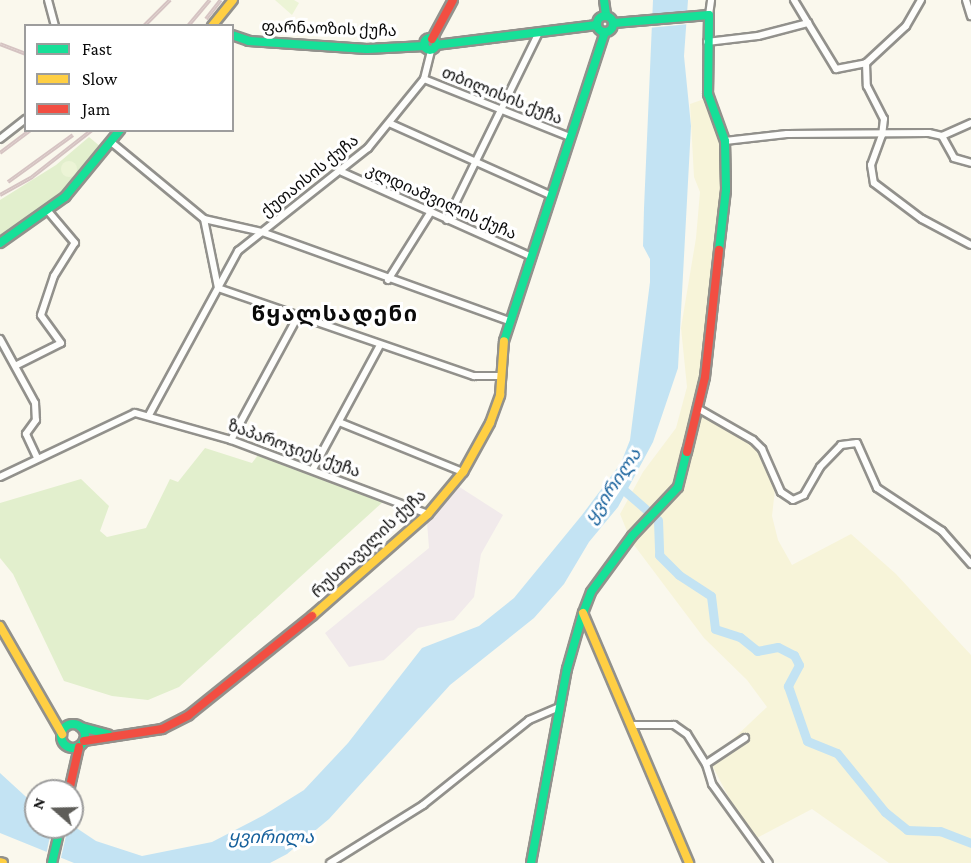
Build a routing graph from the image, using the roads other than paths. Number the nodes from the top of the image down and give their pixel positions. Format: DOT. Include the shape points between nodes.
graph roads {
  1 [pos="48,0"];
  2 [pos="233,0"];
  3 [pos="453,0"];
  4 [pos="604,0"];
  5 [pos="711,0"];
  6 [pos="794,0"];
  7 [pos="921,0"];
  8 [pos="966,0"];
  9 [pos="606,15"];
  10 [pos="709,15"];
  11 [pos="971,16"];
  12 [pos="614,23"];
  13 [pos="808,23"];
  14 [pos="54,24"];
  15 [pos="215,24"];
  16 [pos="597,25"];
  17 [pos="605,32"];
  18 [pos="538,34"];
  19 [pos="234,36"];
  20 [pos="707,42"];
  21 [pos="431,45"];
  22 [pos="866,63"];
  23 [pos="424,79"];
  24 [pos="500,112"];
  25 [pos="24,121"];
  26 [pos="389,123"];
  27 [pos="971,123"];
  28 [pos="118,132"];
  29 [pos="882,135"];
  30 [pos="942,136"];
  31 [pos="570,137"];
  32 [pos="0,139"];
  33 [pos="725,141"];
  34 [pos="111,142"];
  35 [pos="971,163"];
  36 [pos="474,164"];
  37 [pos="342,172"];
  38 [pos="550,195"];
  39 [pos="48,211"];
  40 [pos="430,213"];
  41 [pos="204,219"];
  42 [pos="447,220"];
  43 [pos="262,232"];
  44 [pos="0,243"];
  45 [pos="971,245"];
  46 [pos="530,256"];
  47 [pos="388,280"];
  48 [pos="218,288"];
  49 [pos="298,316"];
  50 [pos="509,321"];
  51 [pos="0,339"];
  52 [pos="380,345"];
  53 [pos="17,365"];
  54 [pos="501,376"];
  55 [pos="699,409"];
  56 [pos="149,415"];
  57 [pos="339,422"];
  58 [pos="231,440"];
  59 [pos="37,458"];
  60 [pos="314,469"];
  61 [pos="463,472"];
  62 [pos="0,477"];
  63 [pos="428,514"];
  64 [pos="971,564"];
  65 [pos="583,613"];
  66 [pos="0,626"];
  67 [pos="559,707"];
  68 [pos="51,711"];
  69 [pos="631,725"];
  70 [pos="77,726"];
  71 [pos="62,734"];
  72 [pos="111,735"];
  73 [pos="746,738"];
  74 [pos="65,744"];
  75 [pos="81,744"];
  76 [pos="706,764"];
  77 [pos="73,772"];
  78 [pos="71,779"];
  79 [pos="57,839"];
  80 [pos="52,863"];
  81 [pos="330,863"];
  82 [pos="531,863"];
  83 [pos="689,863"];
  84 [pos="769,863"];
  1 -- 14 [label="street"];
  2 -- 15 [label="street"];
  3 -- 21 [label="street"];
  4 -- 9 [label="street"];
  5 -- 10 [label="street"];
  6 -- 13 [label="street"];
  7 -- 22 [label="street" via="906,26"];
  8 -- 11 [label="street"];
  9 -- 12 [label="street"];
  9 -- 16 [label="street" via="600,17"];
  10 -- 12 [label="street"];
  10 -- 20 [label="street"];
  12 -- 17 [label="street"];
  13 -- 20 [label="street" via="758,36"];
  13 -- 22 [label="street" via="836,69"];
  16 -- 17 [label="street"];
  16 -- 18 [label="street, ფარნაოზის ქუჩა"];
  17 -- 31 [label="street, რუსთაველის ქუჩა"];
  18 -- 21 [label="street, ფარნაოზის ქუჩა"];
  18 -- 24 [label="street"];
  19 -- 21 [label="street, ფარნაოზის ქუჩა" via="249,41 367,49"];
  20 -- 33 [label="street" via="708,94"];
  21 -- 23 [label="street, ქუთაისის ქუჩა"];
  22 -- 29 [label="street" via="867,86 884,119"];
  23 -- 24 [label="street, თბილისის ქუჩა"];
  23 -- 26 [label="street, ქუთაისის ქუჩა"];
  24 -- 31 [label="street, თბილისის ქუჩა"];
  24 -- 36 [label="street"];
  25 -- 32 [label="street"];
  26 -- 36 [label="street"];
  26 -- 37 [label="street, ქუთაისის ქუჩა"];
  27 -- 30 [label="street"];
  28 -- 34 [label="street"];
  29 -- 30 [label="street"];
  29 -- 33 [label="street" via="787,134"];
  29 -- 45 [label="street" via="871,165 874,183 922,219"];
  30 -- 35 [label="street" via="954,158"];
  31 -- 38 [label="street, რუსთაველის ქუჩა"];
  33 -- 55 [label="street" via="726,190"];
  34 -- 39 [label="street" via="72,190"];
  34 -- 41 [label="street"];
  36 -- 38 [label="street"];
  36 -- 42 [label="street"];
  37 -- 40 [label="street, კლდიაშვილის ქუჩა"];
  37 -- 43 [label="street, ქუთაისის ქუჩა"];
  38 -- 46 [label="street, რუსთაველის ქუჩა"];
  39 -- 44 [label="street"];
  39 -- 53 [label="street" via="75,243 54,276 41,315 62,343"];
  40 -- 42 [label="street, კლდიაშვილის ქუჩა"];
  40 -- 47 [label="street"];
  41 -- 43 [label="street"];
  41 -- 48 [label="street"];
  42 -- 46 [label="street, კლდიაშვილის ქუჩა"];
  43 -- 47 [label="street"];
  43 -- 48 [label="street, ქუთაისის ქუჩა" via="238,250"];
  46 -- 50 [label="street, რუსთაველის ქუჩა"];
  47 -- 50 [label="street"];
  48 -- 49 [label="street"];
  48 -- 56 [label="street, ქუთაისის ქუჩა"];
  49 -- 52 [label="street"];
  49 -- 58 [label="street"];
  50 -- 54 [label="street, რუსთაველის ქუჩა" via="502,347"];
  51 -- 53 [label="street"];
  52 -- 54 [label="street" via="474,376"];
  52 -- 57 [label="street"];
  53 -- 59 [label="street" via="35,403 36,420 26,434"];
  54 -- 61 [label="street, რუსთაველის ქუჩა" via="500,395 490,423"];
  55 -- 64 [label="street" via="753,440 762,449 782,492 793,500 804,495 820,467 841,445 857,442 877,488 942,531"];
  55 -- 65 [label="street" via="678,487 632,536 591,592"];
  56 -- 58 [label="street, ზაპაროჯიეს ქუჩა"];
  56 -- 59 [label="street" via="135,413"];
  57 -- 60 [label="street"];
  57 -- 61 [label="street"];
  58 -- 60 [label="street, ზაპაროჯიეს ქუჩა"];
  59 -- 62 [label="street"];
  60 -- 63 [label="street, ზაპაროჯიეს ქუჩა"];
  61 -- 63 [label="street, რუსთაველის ქუჩა"];
  63 -- 72 [label="street, რუსთაველის ქუჩა" via="299,628 189,715 162,729"];
  65 -- 67 [label="street"];
  65 -- 69 [label="street"];
  66 -- 68 [label="street"];
  67 -- 81 [label="street" via="529,720 423,805"];
  67 -- 82 [label="street"];
  68 -- 70 [label="street, რუსთაველის ქუჩა"];
  68 -- 71 [label="street"];
  69 -- 76 [label="street" via="674,725 687,734"];
  69 -- 83 [label="street"];
  70 -- 71 [label="street"];
  70 -- 72 [label="street, რუსთაველის ქუჩა"];
  70 -- 75 [label="street"];
  71 -- 74 [label="street"];
  72 -- 75 [label="street, რუსთაველის ქუჩა"];
  73 -- 76 [label="street"];
  74 -- 75 [label="street"];
  74 -- 77 [label="street"];
  75 -- 77 [label="street"];
  76 -- 84 [label="street" via="712,784"];
  77 -- 78 [label="street"];
  79 -- 80 [label="street"];
}
